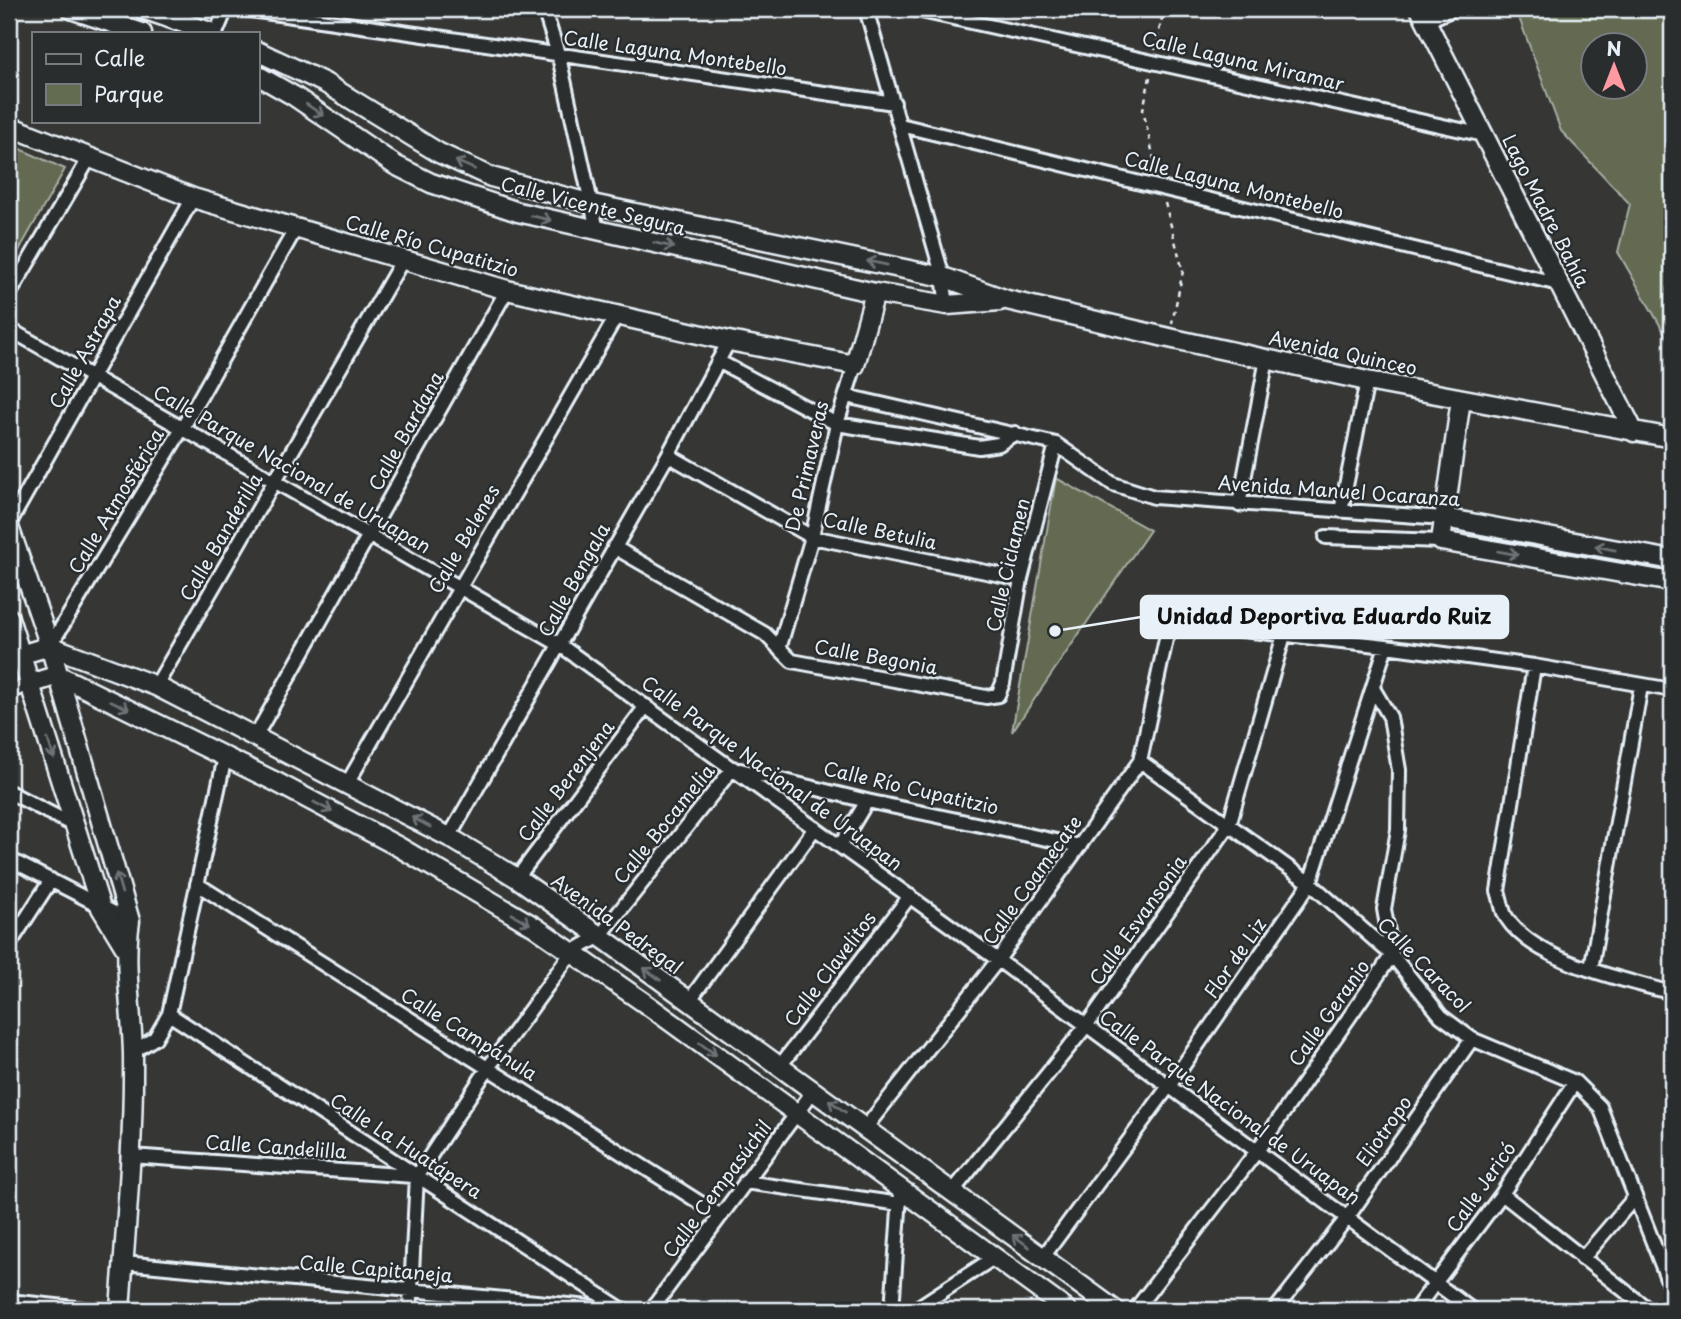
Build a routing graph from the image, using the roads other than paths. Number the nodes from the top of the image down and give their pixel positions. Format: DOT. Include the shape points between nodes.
graph roads {
  1 [pos="71,9"];
  2 [pos="143,9"];
  3 [pos="226,9"];
  4 [pos="244,9"];
  5 [pos="544,9"];
  6 [pos="866,9"];
  7 [pos="912,9"];
  8 [pos="1453,9"];
  9 [pos="1423,15"];
  10 [pos="139,32"];
  11 [pos="212,32"];
  12 [pos="215,32"];
  13 [pos="259,52"];
  14 [pos="559,57"];
  15 [pos="259,76"];
  16 [pos="894,103"];
  17 [pos="900,125"];
  18 [pos="9,126"];
  19 [pos="1484,135"];
  20 [pos="90,157"];
  21 [pos="193,198"];
  22 [pos="592,204"];
  23 [pos="296,228"];
  24 [pos="597,230"];
  25 [pos="402,261"];
  26 [pos="943,277"];
  27 [pos="1559,284"];
  28 [pos="507,290"];
  29 [pos="874,293"];
  30 [pos="9,295"];
  31 [pos="1007,300"];
  32 [pos="947,305"];
  33 [pos="617,315"];
  34 [pos="9,329"];
  35 [pos="729,341"];
  36 [pos="1266,359"];
  37 [pos="718,361"];
  38 [pos="855,365"];
  39 [pos="93,377"];
  40 [pos="1367,381"];
  41 [pos="846,396"];
  42 [pos="1461,399"];
  43 [pos="837,424"];
  44 [pos="183,429"];
  45 [pos="1634,432"];
  46 [pos="1015,433"];
  47 [pos="1672,438"];
  48 [pos="1056,444"];
  49 [pos="668,455"];
  50 [pos="276,482"];
  51 [pos="1239,505"];
  52 [pos="1341,512"];
  53 [pos="1444,518"];
  54 [pos="9,525"];
  55 [pos="369,535"];
  56 [pos="812,537"];
  57 [pos="1326,537"];
  58 [pos="1441,541"];
  59 [pos="614,547"];
  60 [pos="1672,560"];
  61 [pos="1021,579"];
  62 [pos="1672,582"];
  63 [pos="459,586"];
  64 [pos="9,618"];
  65 [pos="1284,635"];
  66 [pos="561,645"];
  67 [pos="50,646"];
  68 [pos="1387,646"];
  69 [pos="779,649"];
  70 [pos="20,655"];
  71 [pos="1534,666"];
  72 [pos="58,675"];
  73 [pos="30,684"];
  74 [pos="1641,686"];
  75 [pos="156,687"];
  76 [pos="1374,690"];
  77 [pos="1672,690"];
  78 [pos="9,692"];
  79 [pos="998,695"];
  80 [pos="646,706"];
  81 [pos="255,737"];
  82 [pos="225,757"];
  83 [pos="1140,761"];
  84 [pos="733,768"];
  85 [pos="347,784"];
  86 [pos="9,792"];
  87 [pos="867,801"];
  88 [pos="75,825"];
  89 [pos="1229,825"];
  90 [pos="816,828"];
  91 [pos="449,837"];
  92 [pos="840,846"];
  93 [pos="1080,846"];
  94 [pos="9,859"];
  95 [pos="517,878"];
  96 [pos="51,880"];
  97 [pos="1310,883"];
  98 [pos="197,884"];
  99 [pos="909,896"];
  100 [pos="102,908"];
  101 [pos="130,921"];
  102 [pos="600,936"];
  103 [pos="9,945"];
  104 [pos="126,949"];
  105 [pos="572,952"];
  106 [pos="1392,955"];
  107 [pos="998,960"];
  108 [pos="1591,969"];
  109 [pos="1672,993"];
  110 [pos="689,1001"];
  111 [pos="169,1014"];
  112 [pos="1087,1025"];
  113 [pos="1472,1039"];
  114 [pos="133,1052"];
  115 [pos="780,1066"];
  116 [pos="488,1068"];
  117 [pos="1575,1082"];
  118 [pos="1169,1086"];
  119 [pos="814,1090"];
  120 [pos="797,1113"];
  121 [pos="866,1128"];
  122 [pos="1257,1151"];
  123 [pos="131,1156"];
  124 [pos="417,1176"];
  125 [pos="745,1182"];
  126 [pos="953,1191"];
  127 [pos="1502,1194"];
  128 [pos="900,1196"];
  129 [pos="1635,1197"];
  130 [pos="720,1216"];
  131 [pos="1347,1218"];
  132 [pos="1042,1256"];
  133 [pos="995,1257"];
  134 [pos="1582,1259"];
  135 [pos="124,1263"];
  136 [pos="1435,1283"];
  137 [pos="1672,1291"];
  138 [pos="411,1292"];
  139 [pos="9,1301"];
  140 [pos="1103,1307"];
  141 [pos="94,1310"];
  142 [pos="120,1310"];
  143 [pos="410,1310"];
  144 [pos="624,1310"];
  145 [pos="651,1310"];
  146 [pos="892,1310"];
  147 [pos="914,1310"];
  148 [pos="1067,1310"];
  149 [pos="1135,1310"];
  150 [pos="1275,1310"];
  151 [pos="1415,1310"];
  152 [pos="1472,1310"];
  153 [pos="1649,1310"];
  1 -- 10 [label="street"];
  2 -- 11 [label="street"];
  3 -- 12 [label="street"];
  4 -- 14 [label="street, Calle Laguna Montebello"];
  5 -- 14 [label="street"];
  6 -- 16 [label="street"];
  7 -- 19 [label="street, Calle Laguna Miramar"];
  8 -- 9 [label="street"];
  9 -- 19 [label="street, Lago Madre Bahía"];
  22 -- 13 [label="street, Calle Vicente Segura, one-way" via="491,177 439,153 325,83"];
  14 -- 16 [label="street, Calle Laguna Montebello"];
  14 -- 22 [label="street"];
  15 -- 24 [label="street, Calle Vicente Segura, one-way" via="395,165 431,183 517,212"];
  16 -- 17 [label="street"];
  17 -- 26 [label="street"];
  17 -- 27 [label="street, Calle Laguna Montebello"];
  18 -- 20 [label="street, Calle Río Cupatitzio"];
  19 -- 27 [label="street, Lago Madre Bahía"];
  20 -- 21 [label="street, Calle Río Cupatitzio"];
  20 -- 30 [label="street"];
  21 -- 23 [label="street, Calle Río Cupatitzio"];
  21 -- 39 [label="street, Calle Astrapa"];
  22 -- 24 [label="street"];
  26 -- 22 [label="street, Calle Vicente Segura, one-way"];
  23 -- 25 [label="street, Calle Río Cupatitzio"];
  23 -- 44 [label="street, Calle Atmosférica"];
  24 -- 29 [label="street, Calle Vicente Segura, one-way"];
  25 -- 28 [label="street, Calle Río Cupatitzio"];
  25 -- 50 [label="street, Calle Banderilla"];
  26 -- 31 [label="street, Avenida Quinceo"];
  26 -- 32 [label="street"];
  27 -- 45 [label="street, Lago Madre Bahía"];
  28 -- 33 [label="street, Calle Río Cupatitzio"];
  28 -- 55 [label="street, Calle Bardana"];
  29 -- 32 [label="street, Calle Vicente Segura"];
  29 -- 38 [label="street, De Primaveras"];
  31 -- 32 [label="street, Avenida Quinceo"];
  31 -- 36 [label="street, Avenida Quinceo"];
  33 -- 35 [label="street, Calle Río Cupatitzio"];
  33 -- 63 [label="street, Calle Belenes"];
  34 -- 39 [label="street, Calle Parque Nacional de Uruapan"];
  35 -- 37 [label="street, Calle Bengala"];
  35 -- 38 [label="street, Calle Río Cupatitzio"];
  36 -- 40 [label="street, Avenida Quinceo"];
  36 -- 51 [label="street"];
  37 -- 43 [label="street"];
  37 -- 49 [label="street, Calle Bengala"];
  38 -- 41 [label="street, De Primaveras"];
  39 -- 44 [label="street, Calle Parque Nacional de Uruapan"];
  39 -- 54 [label="street, Calle Astrapa"];
  40 -- 42 [label="street, Avenida Quinceo"];
  40 -- 52 [label="street"];
  41 -- 43 [label="street, De Primaveras"];
  41 -- 46 [label="street, Avenida Manuel Ocaranza"];
  42 -- 45 [label="street, Avenida Quinceo"];
  42 -- 53 [label="street"];
  43 -- 46 [label="street" via="979,447 999,444"];
  43 -- 56 [label="street, De Primaveras"];
  44 -- 50 [label="street, Calle Parque Nacional de Uruapan"];
  44 -- 67 [label="street, Calle Atmosférica"];
  45 -- 47 [label="street, Avenida Quinceo"];
  46 -- 48 [label="street, Avenida Manuel Ocaranza"];
  48 -- 51 [label="street, Avenida Manuel Ocaranza" via="1113,484 1154,497"];
  48 -- 61 [label="street, Calle Ciclamen"];
  49 -- 56 [label="street, Calle Betulia"];
  49 -- 59 [label="street, Calle Bengala"];
  50 -- 55 [label="street, Calle Parque Nacional de Uruapan"];
  50 -- 75 [label="street, Calle Banderilla"];
  51 -- 52 [label="street, Avenida Manuel Ocaranza"];
  52 -- 53 [label="street, Avenida Manuel Ocaranza"];
  53 -- 58 [label="street"];
  60 -- 53 [label="street, Avenida Manuel Ocaranza, one-way"];
  54 -- 67 [label="street"];
  55 -- 63 [label="street, Calle Parque Nacional de Uruapan"];
  55 -- 81 [label="street, Calle Bardana"];
  56 -- 61 [label="street, Calle Betulia"];
  56 -- 69 [label="street, De Primaveras"];
  57 -- 58 [label="street"];
  58 -- 62 [label="street, one-way"];
  59 -- 66 [label="street, Calle Bengala"];
  59 -- 69 [label="street, Calle Begonia" via="765,634"];
  61 -- 79 [label="street, Calle Ciclamen"];
  63 -- 66 [label="street, Calle Parque Nacional de Uruapan"];
  63 -- 85 [label="street, Calle Belenes"];
  64 -- 70 [label="street"];
  65 -- 68 [label="street"];
  65 -- 83 [label="street, Calle Coamecate" via="1189,624 1173,628 1166,639"];
  65 -- 89 [label="street, Calle Esvansonia"];
  66 -- 80 [label="street, Calle Parque Nacional de Uruapan"];
  66 -- 91 [label="street, Calle Bengala"];
  67 -- 70 [label="street"];
  67 -- 72 [label="street"];
  67 -- 75 [label="street, Avenida Pedregal"];
  68 -- 71 [label="street"];
  68 -- 76 [label="street, Flor de Liz"];
  69 -- 79 [label="street, Calle Begonia" via="792,661 986,697"];
  70 -- 73 [label="street"];
  71 -- 74 [label="street"];
  71 -- 108 [label="street" via="1498,891 1506,917 1534,944"];
  72 -- 73 [label="street"];
  72 -- 82 [label="street, one-way"];
  101 -- 72 [label="street, one-way"];
  73 -- 78 [label="street"];
  73 -- 88 [label="street, one-way"];
  74 -- 77 [label="street"];
  74 -- 108 [label="street"];
  75 -- 81 [label="street, Avenida Pedregal"];
  76 -- 97 [label="street, Flor de Liz"];
  76 -- 106 [label="street, Calle Geranio" via="1390,717 1399,770 1398,830 1384,909"];
  80 -- 84 [label="street, Calle Parque Nacional de Uruapan"];
  80 -- 95 [label="street, Calle Berenjena"];
  81 -- 85 [label="street, Avenida Pedregal"];
  82 -- 98 [label="street"];
  82 -- 105 [label="street, one-way" via="399,847"];
  83 -- 89 [label="street, Calle Caracol"];
  83 -- 93 [label="street, Calle Coamecate"];
  84 -- 87 [label="street, Calle Río Cupatitzio"];
  84 -- 90 [label="street, Calle Parque Nacional de Uruapan"];
  84 -- 102 [label="street, Calle Bocamelia"];
  91 -- 85 [label="street, Avenida Pedregal, one-way"];
  86 -- 88 [label="street"];
  87 -- 92 [label="street"];
  87 -- 93 [label="street, Calle Río Cupatitzio"];
  88 -- 100 [label="street"];
  89 -- 97 [label="street, Calle Caracol"];
  89 -- 112 [label="street, Calle Esvansonia"];
  90 -- 92 [label="street, Calle Parque Nacional de Uruapan"];
  90 -- 110 [label="street"];
  91 -- 95 [label="street, Avenida Pedregal"];
  92 -- 99 [label="street, Calle Parque Nacional de Uruapan"];
  93 -- 107 [label="street, Calle Coamecate"];
  94 -- 96 [label="street"];
  95 -- 102 [label="street, Avenida Pedregal"];
  96 -- 100 [label="street"];
  96 -- 103 [label="street"];
  97 -- 106 [label="street, Calle Caracol"];
  97 -- 118 [label="street, Flor de Liz"];
  98 -- 111 [label="street"];
  98 -- 116 [label="street, Calle Campánula"];
  99 -- 107 [label="street, Calle Parque Nacional de Uruapan"];
  99 -- 115 [label="street, Calle Clavelitos"];
  100 -- 101 [label="street"];
  100 -- 104 [label="street"];
  101 -- 104 [label="street"];
  102 -- 105 [label="street"];
  110 -- 102 [label="street, Avenida Pedregal, one-way"];
  104 -- 114 [label="street"];
  105 -- 116 [label="street"];
  105 -- 120 [label="street, one-way"];
  106 -- 113 [label="street, Calle Caracol" via="1441,1016"];
  106 -- 122 [label="street, Calle Geranio"];
  107 -- 112 [label="street, Calle Parque Nacional de Uruapan"];
  107 -- 121 [label="street, Calle Coamecate"];
  108 -- 109 [label="street"];
  110 -- 115 [label="street, Avenida Pedregal"];
  111 -- 114 [label="street" via="155,1038"];
  111 -- 124 [label="street, Calle La Huatápera"];
  112 -- 118 [label="street, Calle Parque Nacional de Uruapan"];
  112 -- 126 [label="street, Calle Esvansonia"];
  113 -- 117 [label="street, Calle Caracol"];
  113 -- 131 [label="street, Eliotropo"];
  114 -- 123 [label="street"];
  115 -- 119 [label="street, Avenida Pedregal"];
  116 -- 124 [label="street"];
  116 -- 130 [label="street, Calle Campánula"];
  117 -- 127 [label="street, Calle Jericó"];
  117 -- 129 [label="street, Calle Caracol" via="1600,1107"];
  118 -- 122 [label="street, Calle Parque Nacional de Uruapan"];
  118 -- 132 [label="street, Flor de Liz"];
  119 -- 120 [label="street, Calle Cempasúchil"];
  121 -- 119 [label="street, Avenida Pedregal, one-way"];
  120 -- 125 [label="street, Calle Cempasúchil"];
  120 -- 128 [label="street"];
  121 -- 126 [label="street, Avenida Pedregal"];
  122 -- 131 [label="street, Calle Parque Nacional de Uruapan"];
  122 -- 149 [label="street, Calle Geranio"];
  123 -- 124 [label="street, Calle Candelilla"];
  123 -- 135 [label="street"];
  124 -- 138 [label="street"];
  124 -- 144 [label="street, Calle La Huatápera"];
  125 -- 128 [label="street"];
  125 -- 130 [label="street, Calle Cempasúchil"];
  132 -- 126 [label="street, Avenida Pedregal, one-way"];
  127 -- 134 [label="street"];
  127 -- 136 [label="street, Calle Jericó"];
  128 -- 133 [label="street"];
  128 -- 146 [label="street"];
  129 -- 134 [label="street"];
  129 -- 137 [label="street, Calle Caracol"];
  130 -- 145 [label="street, Calle Cempasúchil"];
  131 -- 136 [label="street, Calle Parque Nacional de Uruapan"];
  131 -- 150 [label="street, Eliotropo"];
  132 -- 140 [label="street, Avenida Pedregal"];
  133 -- 147 [label="street"];
  133 -- 148 [label="street"];
  134 -- 153 [label="street"];
  135 -- 138 [label="street, Calle Capitaneja"];
  135 -- 142 [label="street"];
  136 -- 151 [label="street, Calle Jericó"];
  136 -- 152 [label="street, Calle Parque Nacional de Uruapan"];
  138 -- 143 [label="street"];
  138 -- 144 [label="street, Calle Capitaneja"];
  139 -- 141 [label="street"];
}
